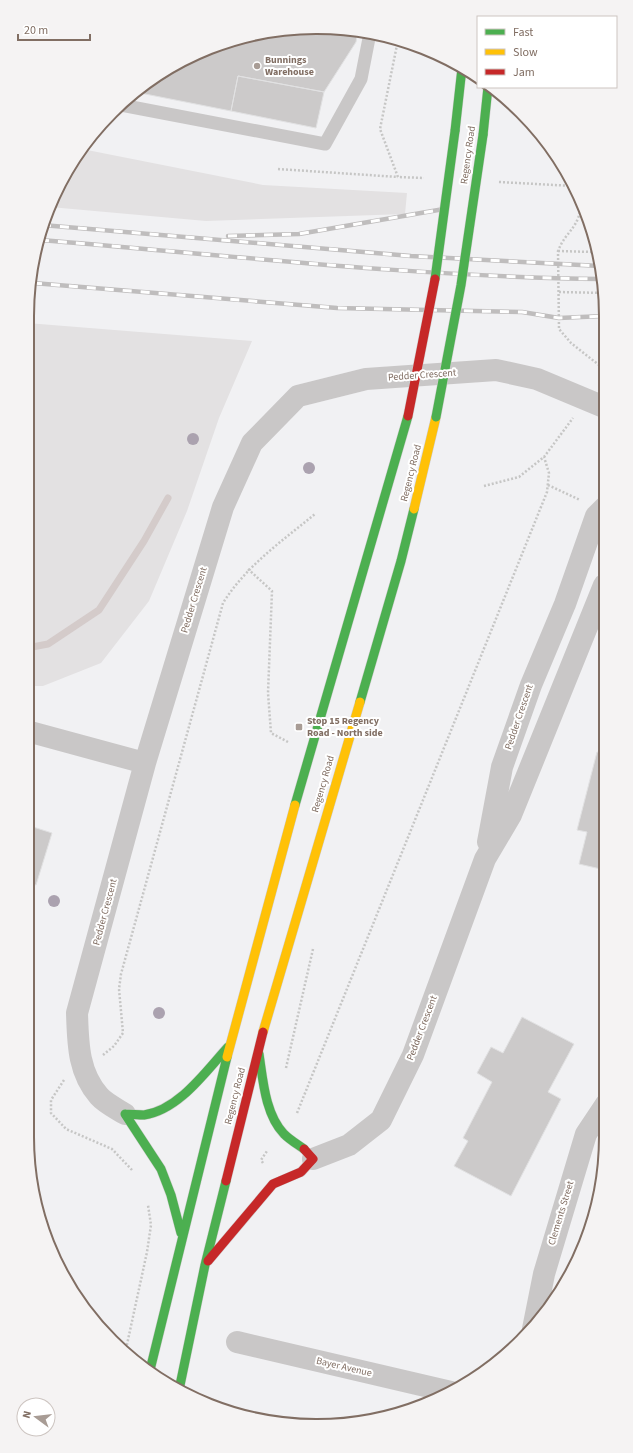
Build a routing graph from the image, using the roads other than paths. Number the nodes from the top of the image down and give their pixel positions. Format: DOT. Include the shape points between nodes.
graph roads {
  1 [pos="369,39"];
  2 [pos="461,74"];
  3 [pos="488,92"];
  4 [pos="128,106"];
  5 [pos="599,405"];
  6 [pos="599,513"];
  7 [pos="565,604"];
  8 [pos="599,617"];
  9 [pos="34,733"];
  10 [pos="145,763"];
  11 [pos="485,859"];
  12 [pos="230,1044"];
  13 [pos="258,1048"];
  14 [pos="125,1114"];
  15 [pos="599,1114"];
  16 [pos="313,1159"];
  17 [pos="181,1235"];
  18 [pos="205,1265"];
  19 [pos="536,1314"];
  20 [pos="237,1342"];
  21 [pos="151,1365"];
  22 [pos="180,1384"];
  23 [pos="441,1390"];
  1 -- 4 [label="lane" via="361,78 325,144"];
  2 -- 12 [label="main road, Regency Road, bridge" via="434,284 408,416 310,749"];
  3 -- 13 [label="main road, Regency Road, bridge" via="461,285 436,418 400,561"];
  5 -- 10 [label="street, Pedder Crescent" via="537,379 496,370 366,379 298,396 252,443 223,507"];
  6 -- 7 [label="street, Pedder Crescent"];
  7 -- 8 [label="street"];
  7 -- 11 [label="street, Pedder Crescent" via="530,685 502,767"];
  8 -- 11 [label="street, Pedder Crescent" via="511,815"];
  9 -- 10 [label="street"];
  10 -- 14 [label="street, Pedder Crescent" via="77,1013 81,1067 99,1096"];
  11 -- 16 [label="street, Pedder Crescent" via="413,1055 381,1120 349,1144"];
  12 -- 14 [label="main road" via="198,1080 169,1105 146,1115"];
  12 -- 17 [label="main road, Regency Road"];
  13 -- 16 [label="main road" via="270,1110 275,1123 292,1141 308,1150"];
  13 -- 18 [label="main road, Regency Road"];
  14 -- 17 [label="main road" via="161,1169 171,1195"];
  15 -- 19 [label="street, Clements Street" via="586,1134 560,1216"];
  16 -- 18 [label="main road" via="301,1172 273,1184"];
  17 -- 21 [label="main road, Regency Road"];
  18 -- 22 [label="main road, Regency Road"];
  20 -- 23 [label="street, Bayer Avenue"];
}
